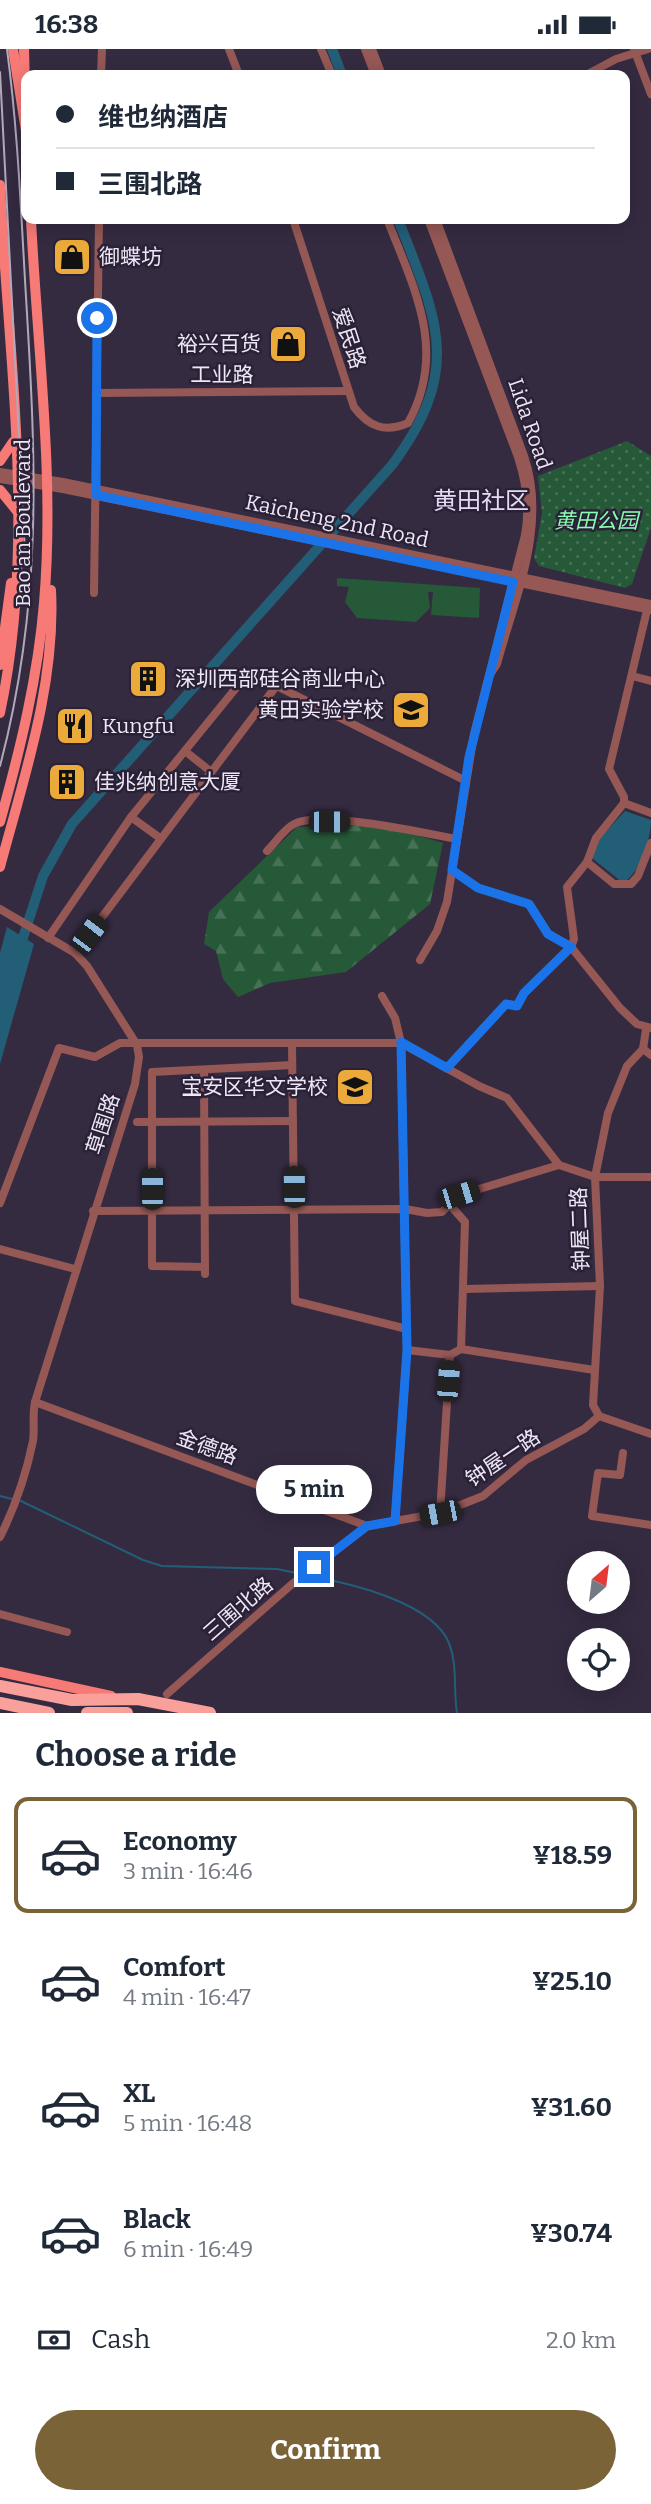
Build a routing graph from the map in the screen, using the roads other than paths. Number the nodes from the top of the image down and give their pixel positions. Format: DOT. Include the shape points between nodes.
graph roads {
  1 [pos="13,49"];
  2 [pos="24,49"];
  3 [pos="102,49"];
  4 [pos="229,49"];
  5 [pos="321,49"];
  6 [pos="365,49"];
  7 [pos="372,49"];
  8 [pos="648,49"];
  9 [pos="635,51"];
  10 [pos="24,70"];
  11 [pos="101,70"];
  12 [pos="237,70"];
  13 [pos="330,70"];
  14 [pos="372,70"];
  15 [pos="380,70"];
  16 [pos="595,70"];
  17 [pos="21,92"];
  18 [pos="651,95"];
  19 [pos="0,185"];
  20 [pos="32,224"];
  21 [pos="99,224"];
  22 [pos="295,224"];
  23 [pos="389,224"];
  24 [pos="430,224"];
  25 [pos="438,224"];
  26 [pos="348,391"];
  27 [pos="96,393"];
  28 [pos="14,434"];
  29 [pos="0,461"];
  30 [pos="0,472"];
  31 [pos="16,477"];
  32 [pos="0,479"];
  33 [pos="45,482"];
  34 [pos="0,490"];
  35 [pos="96,492"];
  36 [pos="17,512"];
  37 [pos="47,552"];
  38 [pos="517,579"];
  39 [pos="94,593"];
  40 [pos="649,607"];
  41 [pos="0,665"];
  42 [pos="632,676"];
  43 [pos="651,681"];
  44 [pos="277,685"];
  45 [pos="0,713"];
  46 [pos="185,751"];
  47 [pos="210,771"];
  48 [pos="464,780"];
  49 [pos="624,803"];
  50 [pos="651,813"];
  51 [pos="131,817"];
  52 [pos="0,822"];
  53 [pos="160,838"];
  54 [pos="456,839"];
  55 [pos="651,843"];
  56 [pos="267,851"];
  57 [pos="587,862"];
  58 [pos="0,867"];
  59 [pos="452,870"];
  60 [pos="2,911"];
  61 [pos="48,938"];
  62 [pos="571,947"];
  63 [pos="75,953"];
  64 [pos="420,960"];
  65 [pos="382,996"];
  66 [pos="649,1028"];
  67 [pos="401,1042"];
  68 [pos="292,1044"];
  69 [pos="137,1045"];
  70 [pos="643,1049"];
  71 [pos="651,1055"];
  72 [pos="292,1065"];
  73 [pos="447,1068"];
  74 [pos="204,1071"];
  75 [pos="204,1121"];
  76 [pos="293,1121"];
  77 [pos="136,1122"];
  78 [pos="153,1122"];
  79 [pos="559,1165"];
  80 [pos="595,1177"];
  81 [pos="651,1177"];
  82 [pos="0,1203"];
  83 [pos="450,1205"];
  84 [pos="405,1209"];
  85 [pos="205,1210"];
  86 [pos="294,1210"];
  87 [pos="93,1211"];
  88 [pos="152,1211"];
  89 [pos="0,1249"];
  90 [pos="75,1269"];
  91 [pos="600,1286"];
  92 [pos="464,1289"];
  93 [pos="407,1329"];
  94 [pos="461,1349"];
  95 [pos="407,1350"];
  96 [pos="450,1355"];
  97 [pos="594,1370"];
  98 [pos="35,1402"];
  99 [pos="599,1416"];
  100 [pos="651,1434"];
  101 [pos="622,1453"];
  102 [pos="440,1513"];
  103 [pos="395,1521"];
  104 [pos="651,1525"];
  105 [pos="367,1526"];
  106 [pos="0,1537"];
  107 [pos="0,1614"];
  108 [pos="67,1632"];
  109 [pos="0,1672"];
  110 [pos="0,1686"];
  111 [pos="167,1694"];
  112 [pos="125,1699"];
  113 [pos="0,1703"];
  114 [pos="48,1713"];
  115 [pos="87,1713"];
  116 [pos="127,1713"];
  117 [pos="210,1713"];
  1 -- 17 [label="main road"];
  2 -- 10 [label="main road"];
  3 -- 11 [label="street"];
  4 -- 12 [label="street"];
  5 -- 13 [label="street"];
  6 -- 14 [label="street"];
  7 -- 15 [label="street"];
  8 -- 9 [label="street"];
  9 -- 16 [label="street"];
  9 -- 18 [label="street"];
  19 -- 28 [label="main road, Bao'an Boulevard"];
  20 -- 33 [label="main road, Bao'an Boulevard"];
  21 -- 27 [label="street"];
  22 -- 26 [label="street, 爱民路"];
  23 -- 26 [label="street, 爱民路" via="425,320 424,380 408,423 389,429 380,429 361,417"];
  24 -- 38 [label="street, Lida Road" via="523,473 528,520"];
  25 -- 38 [label="street, Lida Road" via="529,472 534,523"];
  26 -- 27 [label="street, 工业路"];
  27 -- 35 [label="street"];
  28 -- 29 [label="main road"];
  28 -- 31 [label="main road, Bao'an Boulevard"];
  30 -- 31 [label="street"];
  31 -- 32 [label="street"];
  31 -- 33 [label="street, Kaicheng 2nd Road"];
  31 -- 36 [label="main road, Bao'an Boulevard"];
  33 -- 35 [label="street, Kaicheng 2nd Road"];
  33 -- 37 [label="main road, Bao'an Boulevard"];
  34 -- 36 [label="main road"];
  35 -- 38 [label="street, Kaicheng 2nd Road"];
  35 -- 39 [label="street"];
  36 -- 41 [label="main road"];
  36 -- 45 [label="main road, Bao'an Boulevard" via="15,617"];
  37 -- 52 [label="main road, Bao'an Boulevard" via="35,675"];
  37 -- 58 [label="main road" via="51,618 44,686"];
  38 -- 40 [label="street, Kaicheng 2nd Road"];
  38 -- 48 [label="street, Lida Road" via="491,660"];
  40 -- 42 [label="street"];
  42 -- 43 [label="street"];
  42 -- 49 [label="street" via="609,769"];
  44 -- 46 [label="street" via="249,672"];
  44 -- 47 [label="street"];
  44 -- 48 [label="street"];
  46 -- 47 [label="street"];
  46 -- 51 [label="street"];
  47 -- 53 [label="street"];
  48 -- 54 [label="street, Lida Road"];
  49 -- 50 [label="street"];
  49 -- 57 [label="street" via="596,838"];
  51 -- 53 [label="street"];
  51 -- 61 [label="street"];
  53 -- 63 [label="street"];
  54 -- 56 [label="street" via="357,822 302,821"];
  54 -- 59 [label="street, Lida Road"];
  55 -- 57 [label="street" via="631,884 614,884"];
  57 -- 62 [label="street" via="566,887 574,939"];
  59 -- 62 [label="street" via="478,888 529,904 548,934"];
  59 -- 64 [label="street, Lida Road" via="437,931"];
  60 -- 61 [label="street"];
  61 -- 63 [label="street"];
  62 -- 66 [label="street" via="602,989"];
  62 -- 73 [label="street" via="524,993 517,1006 506,1004"];
  63 -- 69 [label="street"];
  65 -- 67 [label="street" via="396,1018"];
  66 -- 70 [label="street"];
  67 -- 68 [label="street"];
  67 -- 73 [label="street"];
  67 -- 84 [label="street"];
  68 -- 69 [label="street"];
  68 -- 72 [label="street"];
  69 -- 82 [label="street" via="120,1043 95,1057 59,1048"];
  69 -- 87 [label="street, 草围路" via="135,1084"];
  70 -- 71 [label="street"];
  70 -- 80 [label="street, 钟屋二路" via="627,1066 608,1112"];
  72 -- 74 [label="street"];
  72 -- 76 [label="street"];
  73 -- 79 [label="street" via="508,1098"];
  74 -- 75 [label="street"];
  74 -- 78 [label="street" via="152,1072"];
  75 -- 76 [label="street"];
  75 -- 78 [label="street"];
  75 -- 85 [label="street"];
  76 -- 86 [label="street"];
  77 -- 78 [label="street"];
  78 -- 88 [label="street"];
  79 -- 80 [label="street"];
  79 -- 83 [label="street" via="459,1195"];
  80 -- 81 [label="street"];
  80 -- 91 [label="street, 钟屋二路"];
  83 -- 84 [label="street" via="443,1212"];
  83 -- 92 [label="street" via="465,1222"];
  84 -- 86 [label="street"];
  84 -- 93 [label="street"];
  85 -- 86 [label="street"];
  85 -- 88 [label="street"];
  85 -- 88 [label="street" via="205,1271 152,1266"];
  86 -- 93 [label="street" via="295,1301"];
  87 -- 88 [label="street"];
  87 -- 90 [label="street, 草围路"];
  89 -- 90 [label="street"];
  90 -- 98 [label="street, 草围路"];
  91 -- 92 [label="street"];
  91 -- 97 [label="street, 钟屋二路"];
  92 -- 94 [label="street"];
  93 -- 95 [label="street"];
  94 -- 96 [label="street"];
  94 -- 97 [label="street"];
  95 -- 96 [label="street"];
  95 -- 103 [label="street"];
  96 -- 102 [label="street"];
  97 -- 99 [label="street, 钟屋二路" via="593,1405"];
  98 -- 105 [label="street, 金德路"];
  98 -- 106 [label="street, 草围路" via="33,1441 13,1512"];
  99 -- 100 [label="street"];
  99 -- 102 [label="street, 钟屋一路" via="526,1460 483,1496"];
  101 -- 104 [label="street" via="620,1475 598,1473 592,1517"];
  102 -- 103 [label="street, 钟屋一路"];
  103 -- 105 [label="street, 钟屋一路"];
  105 -- 111 [label="street, 三围北路" via="291,1585"];
  107 -- 108 [label="street"];
  109 -- 112 [label="main road"];
  110 -- 112 [label="highway" via="72,1700"];
  112 -- 117 [label="highway"];
  113 -- 114 [label="highway"];
  115 -- 116 [label="highway"];
}
